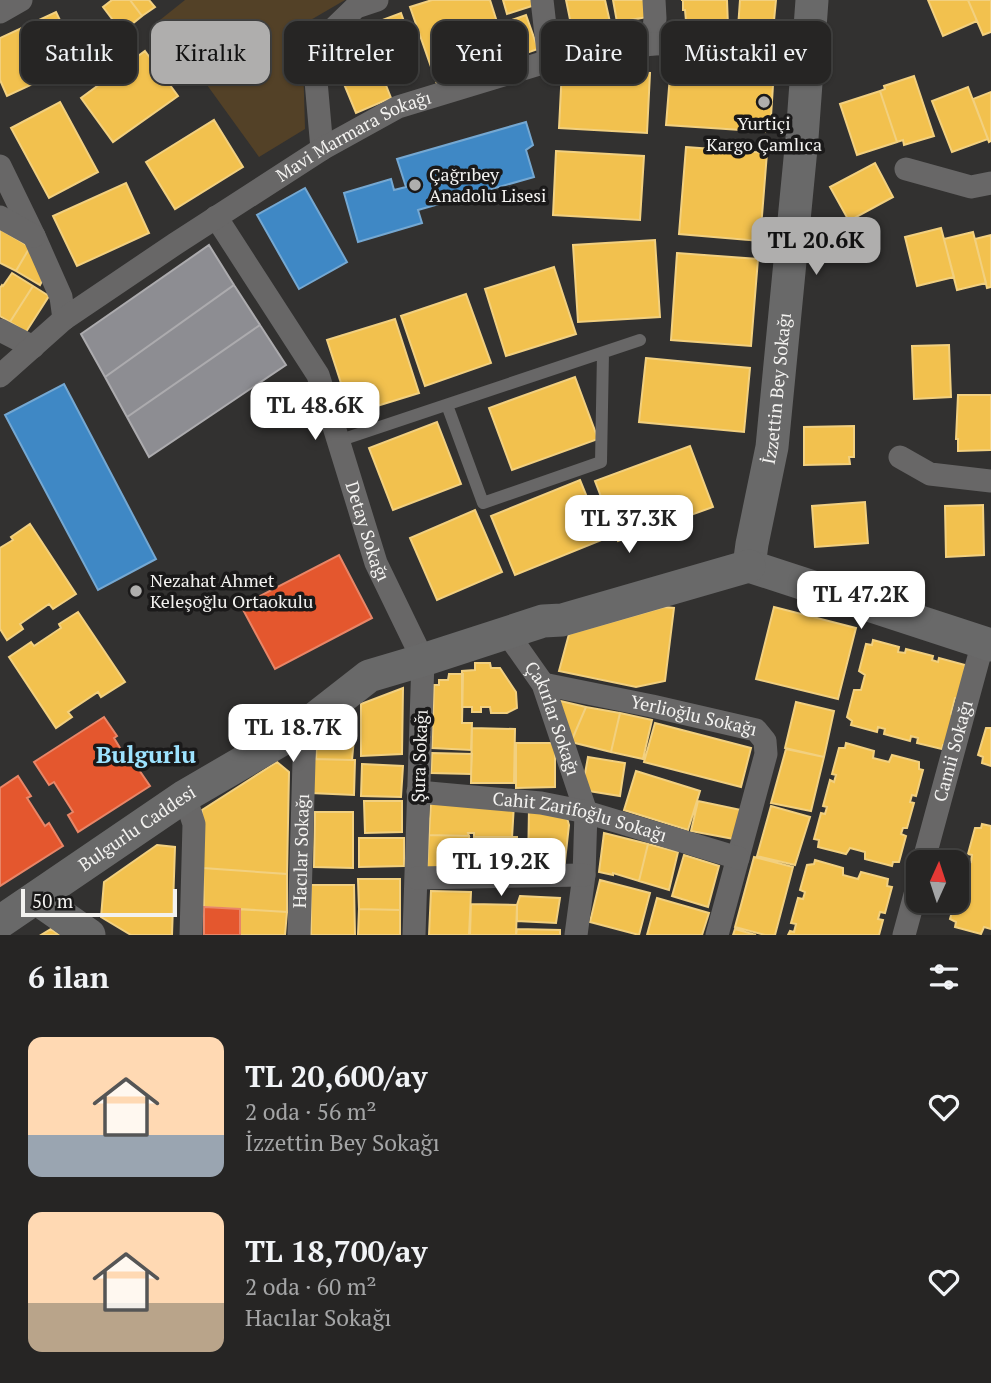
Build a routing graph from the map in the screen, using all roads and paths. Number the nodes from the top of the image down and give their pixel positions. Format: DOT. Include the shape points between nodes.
graph roads {
  1 [pos="21,0"];
  2 [pos="376,0"];
  3 [pos="542,0"];
  4 [pos="654,0"];
  5 [pos="812,0"];
  6 [pos="0,12"];
  7 [pos="545,21"];
  8 [pos="810,21"];
  9 [pos="653,44"];
  10 [pos="661,44"];
  11 [pos="647,45"];
  12 [pos="541,64"];
  13 [pos="806,84"];
  14 [pos="322,149"];
  15 [pos="0,166"];
  16 [pos="906,169"];
  17 [pos="991,183"];
  18 [pos="0,217"];
  19 [pos="216,217"];
  20 [pos="34,236"];
  21 [pos="62,308"];
  22 [pos="0,330"];
  23 [pos="640,340"];
  24 [pos="33,347"];
  25 [pos="603,353"];
  26 [pos="0,376"];
  27 [pos="447,405"];
  28 [pos="338,441"];
  29 [pos="900,457"];
  30 [pos="991,481"];
  31 [pos="750,555"];
  32 [pos="507,633"];
  33 [pos="988,638"];
  34 [pos="423,660"];
  35 [pos="543,684"];
  36 [pos="305,726"];
  37 [pos="418,792"];
  38 [pos="185,796"];
  39 [pos="586,812"];
  40 [pos="927,850"];
  41 [pos="738,858"];
  42 [pos="584,875"];
  43 [pos="417,878"];
  44 [pos="36,898"];
  45 [pos="910,914"];
  46 [pos="0,922"];
  47 [pos="89,935"];
  48 [pos="191,935"];
  49 [pos="299,935"];
  50 [pos="414,935"];
  51 [pos="576,935"];
  52 [pos="717,935"];
  53 [pos="904,935"];
  1 -- 6 [label="street"];
  2 -- 14 [label="street" via="356,7 323,39 316,81"];
  3 -- 7 [label="street"];
  4 -- 9 [label="street"];
  5 -- 8 [label="main road, İzzettin Bey Sokağı"];
  9 -- 10 [label="street, Mavi Marmara Sokağı"];
  9 -- 11 [label="street, Mavi Marmara Sokağı"];
  12 -- 14 [label="street, Mavi Marmara Sokağı" via="398,107"];
  13 -- 31 [label="main road, İzzettin Bey Sokağı" via="772,447"];
  14 -- 19 [label="street, Mavi Marmara Sokağı"];
  15 -- 20 [label="street"];
  16 -- 17 [label="street" via="971,187"];
  18 -- 20 [label="street"];
  19 -- 21 [label="street, Mavi Marmara Sokağı"];
  19 -- 28 [label="street, Detay Sokağı" via="318,375"];
  20 -- 21 [label="street"];
  21 -- 24 [label="street, Mavi Marmara Sokağı"];
  22 -- 24 [label="street"];
  23 -- 25 [label="lane"];
  24 -- 26 [label="street, Mavi Marmara Sokağı"];
  25 -- 27 [label="lane"];
  25 -- 27 [label="lane" via="601,462 483,503"];
  27 -- 28 [label="lane"];
  28 -- 34 [label="street, Detay Sokağı" via="376,563"];
  29 -- 30 [label="street" via="930,474"];
  31 -- 32 [label="main road, Bulgurlu Caddesi" via="557,606 543,621"];
  31 -- 33 [label="main road"];
  32 -- 34 [label="main road, Bulgurlu Caddesi"];
  32 -- 35 [label="street, Çakırlar Sokağı"];
  33 -- 40 [label="street, Camii Sokağı"];
  34 -- 36 [label="main road, Bulgurlu Caddesi" via="369,676"];
  34 -- 37 [label="street, Şura Sokağı"];
  35 -- 39 [label="street, Çakırlar Sokağı"];
  35 -- 41 [label="street, Yerlioğlu Sokağı" via="756,730 765,741 766,754"];
  36 -- 38 [label="main road, Bulgurlu Caddesi"];
  36 -- 49 [label="street, Hacılar Sokağı"];
  37 -- 39 [label="street, Cahit Zarifoğlu Sokağı" via="541,803"];
  37 -- 43 [label="street, Şura Sokağı"];
  38 -- 44 [label="main road, Bulgurlu Caddesi"];
  38 -- 48 [label="street" via="194,824"];
  39 -- 41 [label="street, Cahit Zarifoğlu Sokağı"];
  39 -- 42 [label="street, Çakırlar Sokağı"];
  41 -- 52 [label="street, Yerlioğlu Sokağı"];
  42 -- 43 [label="street"];
  42 -- 51 [label="street, Çakırlar Sokağı"];
  43 -- 50 [label="street, Şura Sokağı"];
  44 -- 46 [label="main road, Bulgurlu Caddesi"];
  44 -- 47 [label="main road"];
  45 -- 53 [label="street"];
}
